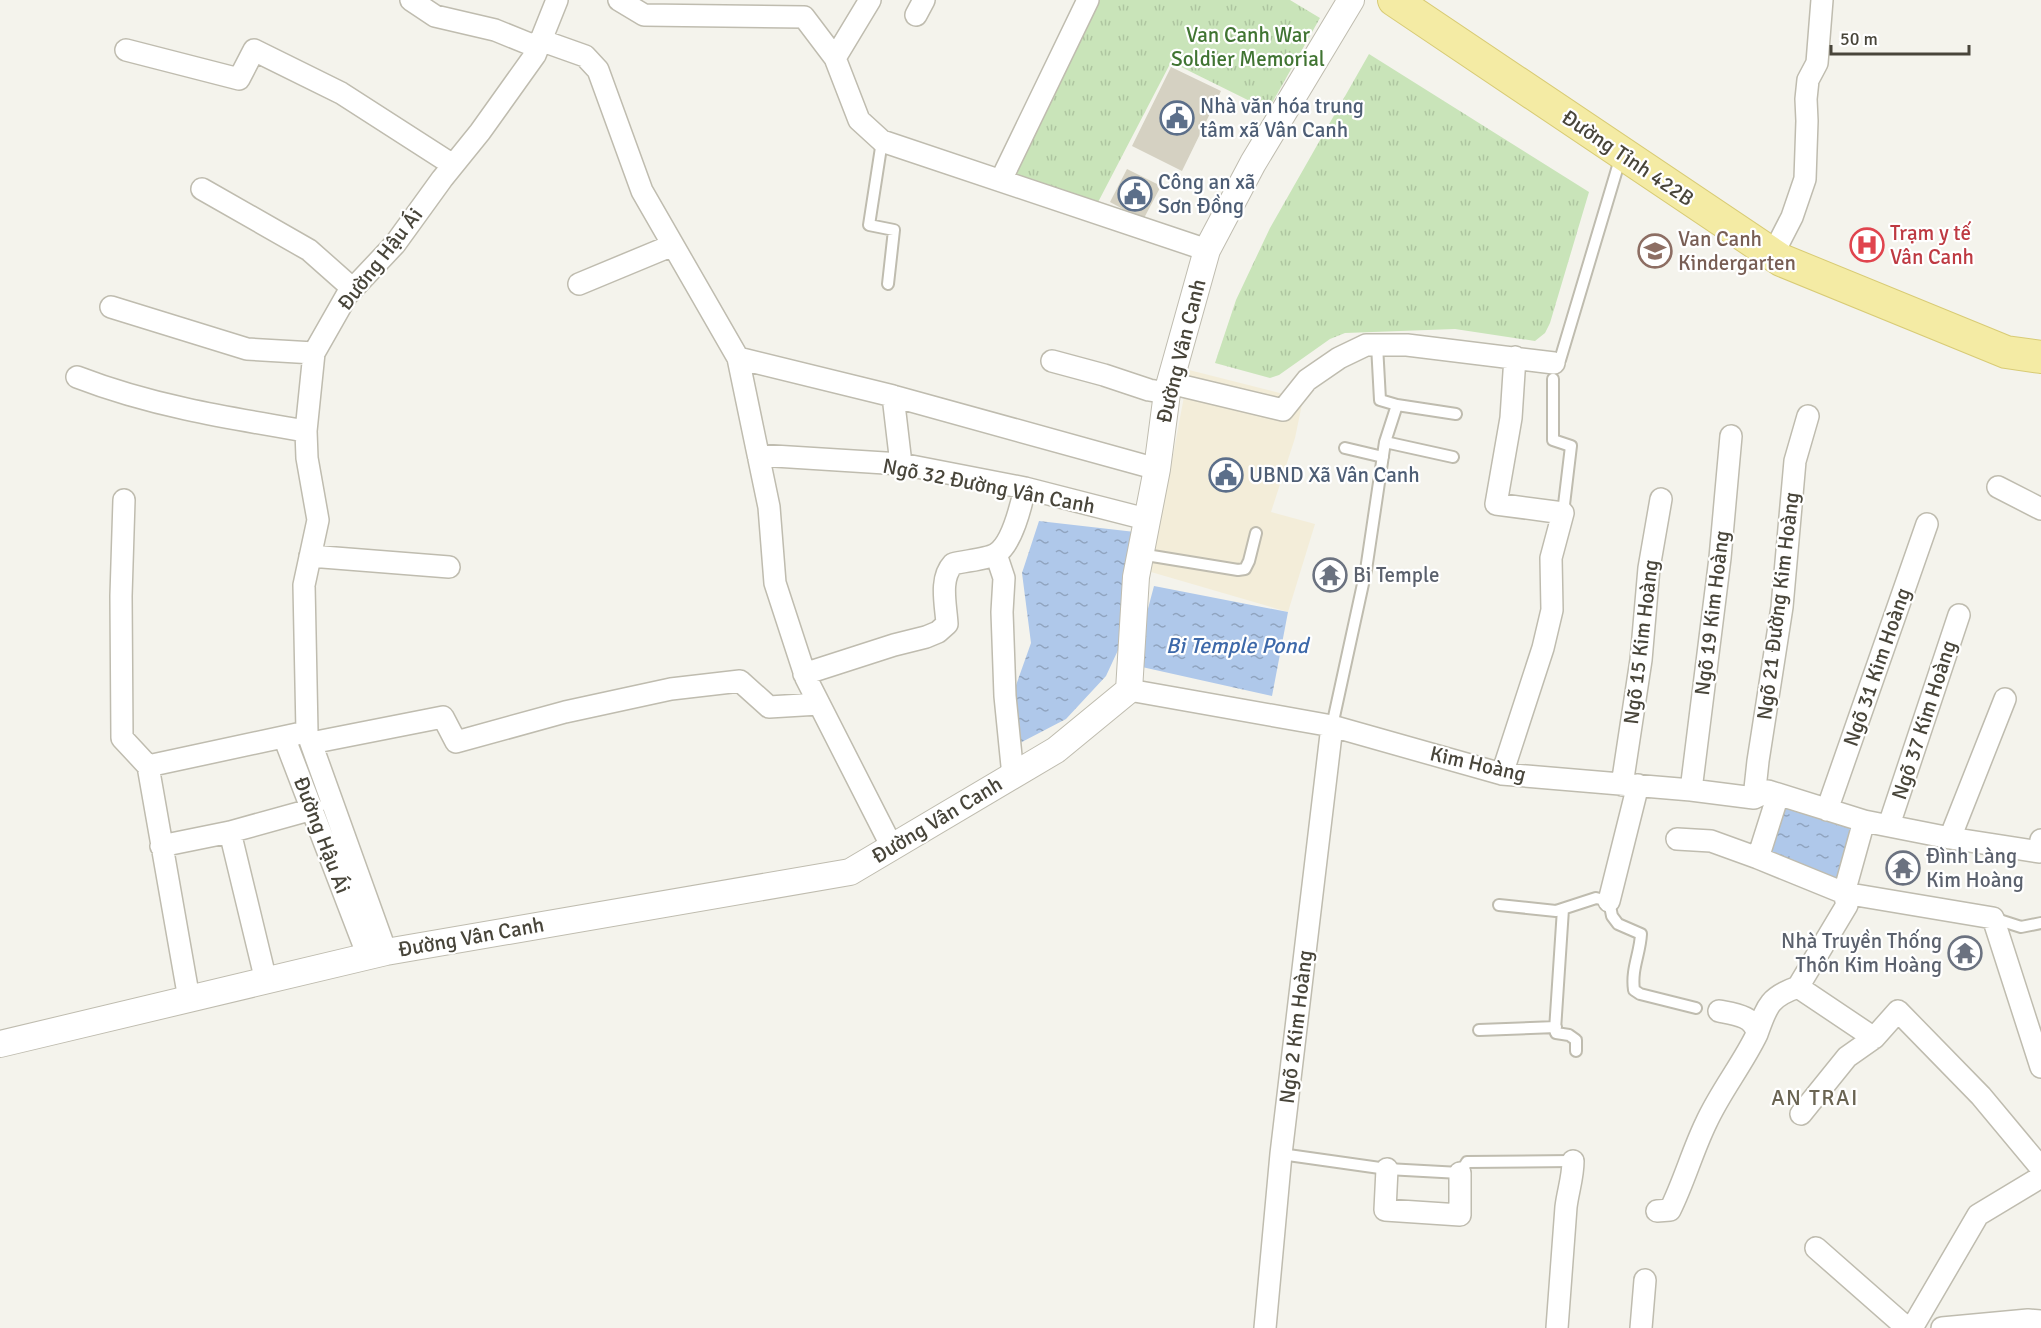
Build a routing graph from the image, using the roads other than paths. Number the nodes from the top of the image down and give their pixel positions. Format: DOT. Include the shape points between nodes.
graph roads {
  1 [pos="411,0"];
  2 [pos="557,0"];
  3 [pos="619,0"];
  4 [pos="870,0"];
  5 [pos="1088,0"];
  6 [pos="1351,0"];
  7 [pos="1394,0"];
  8 [pos="1822,0"];
  9 [pos="805,8"];
  10 [pos="538,43"];
  11 [pos="126,50"];
  12 [pos="835,58"];
  13 [pos="882,141"];
  14 [pos="1622,153"];
  15 [pos="453,165"];
  16 [pos="1001,180"];
  17 [pos="201,189"];
  18 [pos="673,245"];
  19 [pos="1207,249"];
  20 [pos="1773,254"];
  21 [pos="579,284"];
  22 [pos="888,284"];
  23 [pos="353,289"];
  24 [pos="111,307"];
  25 [pos="1377,345"];
  26 [pos="314,353"];
  27 [pos="1515,357"];
  28 [pos="2041,357"];
  29 [pos="738,358"];
  30 [pos="1052,361"];
  31 [pos="1553,371"];
  32 [pos="77,377"];
  33 [pos="1168,388"];
  34 [pos="893,396"];
  35 [pos="1397,405"];
  36 [pos="1456,414"];
  37 [pos="1808,416"];
  38 [pos="306,431"];
  39 [pos="1731,436"];
  40 [pos="1385,442"];
  41 [pos="1344,448"];
  42 [pos="758,454"];
  43 [pos="1383,457"];
  44 [pos="1453,457"];
  45 [pos="901,464"];
  46 [pos="1157,469"];
  47 [pos="1998,487"];
  48 [pos="1025,488"];
  49 [pos="1661,498"];
  50 [pos="124,500"];
  51 [pos="2041,509"];
  52 [pos="1563,513"];
  53 [pos="1146,519"];
  54 [pos="1927,524"];
  55 [pos="1256,533"];
  56 [pos="996,554"];
  57 [pos="1140,554"];
  58 [pos="310,556"];
  59 [pos="449,567"];
  60 [pos="1959,615"];
  61 [pos="804,674"];
  62 [pos="1129,690"];
  63 [pos="2005,699"];
  64 [pos="819,704"];
  65 [pos="1332,726"];
  66 [pos="284,736"];
  67 [pos="309,737"];
  68 [pos="148,766"];
  69 [pos="1502,774"];
  70 [pos="1013,776"];
  71 [pos="1630,785"];
  72 [pos="1691,790"];
  73 [pos="1778,795"];
  74 [pos="1754,798"];
  75 [pos="312,809"];
  76 [pos="1827,810"];
  77 [pos="1864,820"];
  78 [pos="1889,825"];
  79 [pos="230,832"];
  80 [pos="1950,838"];
  81 [pos="1677,839"];
  82 [pos="2041,840"];
  83 [pos="161,846"];
  84 [pos="892,847"];
  85 [pos="1758,858"];
  86 [pos="1844,893"];
  87 [pos="1609,901"];
  88 [pos="1498,904"];
  89 [pos="1563,909"];
  90 [pos="1993,918"];
  91 [pos="2041,923"];
  92 [pos="377,954"];
  93 [pos="266,981"];
  94 [pos="1798,987"];
  95 [pos="189,999"];
  96 [pos="1696,1008"];
  97 [pos="1719,1011"];
  98 [pos="1556,1027"];
  99 [pos="1479,1030"];
  100 [pos="1757,1034"];
  101 [pos="1874,1038"];
  102 [pos="0,1044"];
  103 [pos="1576,1051"];
  104 [pos="2039,1055"];
  105 [pos="1801,1113"];
  106 [pos="1281,1154"];
  107 [pos="1573,1161"];
  108 [pos="1387,1169"];
  109 [pos="1460,1173"];
  110 [pos="2040,1178"];
  111 [pos="1657,1211"];
  112 [pos="1816,1248"];
  113 [pos="1644,1280"];
  114 [pos="2041,1321"];
  115 [pos="1265,1328"];
  116 [pos="1557,1328"];
  117 [pos="1641,1328"];
  118 [pos="1907,1328"];
  119 [pos="1912,1328"];
  120 [pos="1942,1328"];
  1 -- 10 [label="street" via="435,16"];
  2 -- 10 [label="street, Đường Hậu Ái"];
  3 -- 9 [label="street" via="644,15"];
  4 -- 12 [label="street"];
  5 -- 16 [label="street"];
  6 -- 19 [label="street, Đường Vân Canh" via="1253,163"];
  7 -- 14 [label="main road, Đường Tỉnh 422B"];
  8 -- 20 [label="street" via="1817,63 1808,80 1806,99 1805,179"];
  9 -- 12 [label="street"];
  10 -- 15 [label="street, Đường Hậu Ái" via="535,55"];
  10 -- 18 [label="street" via="585,56 598,70 642,192"];
  11 -- 15 [label="street" via="239,79 254,50 341,93"];
  12 -- 13 [label="street" via="860,120"];
  13 -- 16 [label="street"];
  13 -- 22 [label="lane" via="869,225 894,230"];
  14 -- 20 [label="main road, Đường Tỉnh 422B"];
  14 -- 31 [label="lane" via="1560,360"];
  15 -- 23 [label="street, Đường Hậu Ái" via="395,244"];
  16 -- 19 [label="street"];
  17 -- 23 [label="street" via="309,250"];
  18 -- 21 [label="street"];
  18 -- 29 [label="street"];
  19 -- 33 [label="street, Đường Vân Canh"];
  20 -- 28 [label="main road, Đường Tỉnh 422B" via="2007,352"];
  23 -- 26 [label="street, Đường Hậu Ái"];
  24 -- 26 [label="street" via="247,349"];
  25 -- 27 [label="street"];
  25 -- 33 [label="street" via="1357,348 1307,380 1282,410"];
  25 -- 35 [label="lane" via="1380,400"];
  26 -- 38 [label="street, Đường Hậu Ái"];
  27 -- 31 [label="street"];
  27 -- 52 [label="street" via="1511,418 1496,504"];
  29 -- 34 [label="street"];
  29 -- 42 [label="street"];
  30 -- 33 [label="street" via="1149,390"];
  31 -- 52 [label="lane" via="1553,440 1570,446"];
  32 -- 38 [label="street" via="164,405"];
  33 -- 46 [label="street, Đường Vân Canh"];
  34 -- 45 [label="street"];
  34 -- 46 [label="street"];
  35 -- 36 [label="lane"];
  35 -- 40 [label="lane"];
  37 -- 74 [label="street, Ngõ 21 Đường Kim Hoàng" via="1795,461 1782,607"];
  38 -- 58 [label="street, Đường Hậu Ái" via="318,520"];
  39 -- 72 [label="street, Ngõ 19 Kim Hoàng" via="1719,569"];
  40 -- 43 [label="lane"];
  40 -- 44 [label="lane"];
  41 -- 43 [label="lane"];
  42 -- 45 [label="street, Ngõ 32 Đường Vân Canh"];
  42 -- 61 [label="street" via="769,507 775,583"];
  43 -- 65 [label="lane" via="1366,570"];
  45 -- 48 [label="street, Ngõ 32 Đường Vân Canh"];
  46 -- 53 [label="street, Đường Vân Canh"];
  47 -- 51 [label="street"];
  48 -- 53 [label="street, Ngõ 32 Đường Vân Canh"];
  48 -- 56 [label="street" via="1017,521"];
  49 -- 71 [label="street, Ngõ 15 Kim Hoàng" via="1649,568"];
  50 -- 68 [label="street" via="122,738"];
  52 -- 69 [label="street" via="1551,558 1552,610"];
  53 -- 57 [label="street, Đường Vân Canh"];
  54 -- 76 [label="street, Ngõ 31 Kim Hoàng"];
  55 -- 57 [label="lane" via="1245,569"];
  56 -- 61 [label="street" via="950,567 944,628"];
  56 -- 70 [label="street" via="1004,578 1005,696"];
  57 -- 62 [label="street, Đường Vân Canh"];
  58 -- 59 [label="street"];
  58 -- 67 [label="street, Đường Hậu Ái" via="304,585"];
  60 -- 78 [label="street, Ngõ 37 Kim Hoàng"];
  61 -- 64 [label="street"];
  62 -- 65 [label="street, Kim Hoàng"];
  62 -- 70 [label="street, Đường Vân Canh" via="1056,750"];
  63 -- 80 [label="street"];
  64 -- 67 [label="street" via="769,707 740,681 671,688 456,742 443,717"];
  64 -- 84 [label="street"];
  65 -- 69 [label="street, Kim Hoàng"];
  65 -- 106 [label="street, Ngõ 2 Kim Hoàng"];
  66 -- 67 [label="street"];
  66 -- 68 [label="street"];
  66 -- 75 [label="street, Đường Hậu Ái"];
  67 -- 92 [label="street, Đường Hậu Ái"];
  68 -- 83 [label="street"];
  69 -- 71 [label="street, Kim Hoàng"];
  70 -- 84 [label="street, Đường Vân Canh"];
  71 -- 72 [label="street, Kim Hoàng"];
  71 -- 87 [label="street, Ngõ 15 Kim Hoàng"];
  72 -- 74 [label="street, Kim Hoàng"];
  73 -- 74 [label="street, Kim Hoàng" via="1768,792"];
  73 -- 76 [label="street, Kim Hoàng"];
  73 -- 85 [label="street"];
  75 -- 79 [label="street"];
  75 -- 92 [label="street, Đường Hậu Ái"];
  76 -- 77 [label="street, Kim Hoàng"];
  77 -- 78 [label="street, Kim Hoàng"];
  77 -- 86 [label="street"];
  78 -- 80 [label="street, Kim Hoàng"];
  79 -- 83 [label="street"];
  79 -- 93 [label="street"];
  80 -- 82 [label="street, Kim Hoàng" via="2039,852"];
  81 -- 85 [label="street" via="1711,841"];
  83 -- 95 [label="street"];
  84 -- 92 [label="street, Đường Vân Canh" via="850,872"];
  85 -- 86 [label="street"];
  86 -- 90 [label="street"];
  86 -- 94 [label="street" via="1847,904"];
  87 -- 89 [label="lane" via="1596,898"];
  87 -- 96 [label="lane" via="1618,924 1641,934 1634,962 1634,990"];
  88 -- 89 [label="lane"];
  89 -- 98 [label="lane"];
  90 -- 91 [label="lane" via="2021,927"];
  90 -- 104 [label="street"];
  92 -- 93 [label="street, Đường Vân Canh"];
  93 -- 95 [label="street, Đường Vân Canh"];
  94 -- 100 [label="street" via="1775,996"];
  94 -- 101 [label="street"];
  95 -- 102 [label="street, Đường Vân Canh"];
  97 -- 100 [label="street" via="1753,1022"];
  98 -- 99 [label="lane"];
  98 -- 103 [label="lane" via="1556,1033 1576,1040"];
  100 -- 111 [label="street" via="1707,1120 1670,1210"];
  101 -- 105 [label="street" via="1847,1057"];
  101 -- 110 [label="street" via="1898,1011 1981,1096"];
  106 -- 108 [label="lane"];
  106 -- 115 [label="street, Ngõ 2 Kim Hoàng"];
  107 -- 109 [label="lane" via="1467,1162"];
  107 -- 116 [label="street"];
  108 -- 109 [label="lane"];
  108 -- 109 [label="street" via="1385,1210 1460,1215"];
  110 -- 119 [label="street" via="1978,1215"];
  112 -- 118 [label="street"];
  113 -- 117 [label="street"];
  114 -- 120 [label="street"];
}
